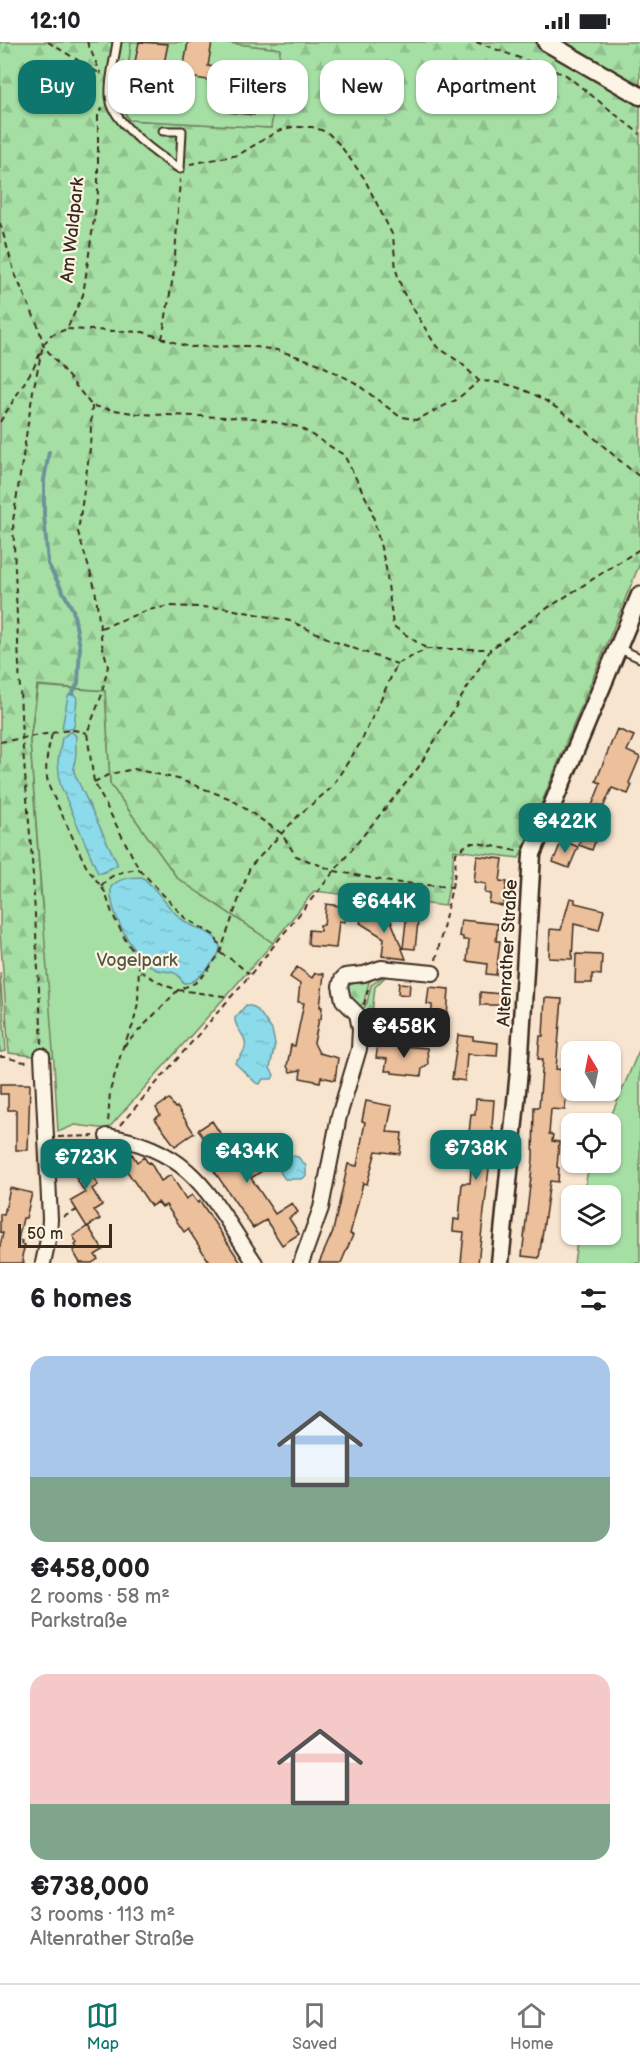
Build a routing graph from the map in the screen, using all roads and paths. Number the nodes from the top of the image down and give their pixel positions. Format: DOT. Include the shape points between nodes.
graph roads {
  1 [pos="48,42"];
  2 [pos="87,42"];
  3 [pos="117,42"];
  4 [pos="476,42"];
  5 [pos="546,42"];
  6 [pos="114,60"];
  7 [pos="101,74"];
  8 [pos="108,81"];
  9 [pos="640,96"];
  10 [pos="108,102"];
  11 [pos="115,114"];
  12 [pos="163,131"];
  13 [pos="640,134"];
  14 [pos="180,169"];
  15 [pos="0,223"];
  16 [pos="66,329"];
  17 [pos="162,339"];
  18 [pos="43,345"];
  19 [pos="479,381"];
  20 [pos="92,406"];
  21 [pos="0,422"];
  22 [pos="640,477"];
  23 [pos="640,549"];
  24 [pos="640,595"];
  25 [pos="101,629"];
  26 [pos="618,648"];
  27 [pos="427,649"];
  28 [pos="491,649"];
  29 [pos="640,658"];
  30 [pos="397,664"];
  31 [pos="87,733"];
  32 [pos="52,734"];
  33 [pos="22,738"];
  34 [pos="0,742"];
  35 [pos="94,782"];
  36 [pos="281,833"];
  37 [pos="532,854"];
  38 [pos="139,869"];
  39 [pos="335,871"];
  40 [pos="101,886"];
  41 [pos="452,887"];
  42 [pos="221,948"];
  43 [pos="220,953"];
  44 [pos="388,969"];
  45 [pos="140,971"];
  46 [pos="433,973"];
  47 [pos="250,975"];
  48 [pos="178,990"];
  49 [pos="230,997"];
  50 [pos="357,1014"];
  51 [pos="123,1047"];
  52 [pos="0,1057"];
  53 [pos="42,1059"];
  54 [pos="107,1136"];
  55 [pos="46,1137"];
  56 [pos="43,1263"];
  57 [pos="255,1263"];
  58 [pos="301,1263"];
  59 [pos="500,1263"];
  1 -- 7 [label="path"];
  2 -- 7 [label="path"];
  3 -- 6 [label="lane"];
  4 -- 13 [label="path" via="566,75"];
  5 -- 9 [label="street"];
  7 -- 8 [label="path"];
  10 -- 16 [label="path, Am Waldpark" via="98,112 98,192 83,295"];
  11 -- 14 [label="lane"];
  12 -- 14 [label="lane" via="182,131"];
  14 -- 17 [label="path" via="174,271"];
  14 -- 19 [label="path" via="238,155 292,127 327,132 364,178 393,236 396,270 403,292 436,346"];
  15 -- 18 [label="path"];
  16 -- 17 [label="path" via="143,332"];
  16 -- 18 [label="path, Am Waldpark" via="51,335"];
  17 -- 19 [label="path" via="189,347 278,350 317,363 354,382 399,416 416,420 456,400"];
  18 -- 20 [label="path"];
  18 -- 21 [label="path"];
  18 -- 33 [label="path" via="13,521"];
  19 -- 22 [label="path" via="512,386 560,409"];
  20 -- 25 [label="path" via="78,532 95,588"];
  20 -- 27 [label="path" via="138,414 254,418 299,427 344,455 371,508 386,568 393,626"];
  23 -- 28 [label="path"];
  24 -- 26 [label="street, Altenrather Straße"];
  25 -- 30 [label="path" via="148,610 170,606 225,608 290,621"];
  25 -- 31 [label="path" via="108,666"];
  26 -- 29 [label="lane"];
  26 -- 37 [label="street, Altenrather Straße"];
  27 -- 28 [label="path"];
  27 -- 30 [label="path"];
  28 -- 39 [label="path" via="418,768"];
  30 -- 36 [label="path" via="362,742 331,788"];
  31 -- 32 [label="path" via="74,730"];
  31 -- 35 [label="path"];
  32 -- 33 [label="path"];
  32 -- 40 [label="path" via="45,776 86,866"];
  33 -- 34 [label="path"];
  33 -- 53 [label="path"];
  35 -- 36 [label="path" via="134,769 178,779 231,799"];
  35 -- 38 [label="path"];
  36 -- 39 [label="path" via="296,856"];
  36 -- 42 [label="path" via="250,867"];
  37 -- 41 [label="path" via="466,844 456,853"];
  37 -- 59 [label="street, Altenrather Straße" via="519,1071"];
  38 -- 40 [label="path" via="117,873"];
  38 -- 42 [label="path" via="185,918 214,935"];
  39 -- 41 [label="path" via="391,882"];
  39 -- 47 [label="path"];
  40 -- 45 [label="path" via="111,913 139,960"];
  41 -- 46 [label="path"];
  42 -- 43 [label="path"];
  43 -- 47 [label="path"];
  43 -- 48 [label="path" via="201,978"];
  44 -- 46 [label="street"];
  44 -- 50 [label="path" via="369,984 365,1004"];
  44 -- 50 [label="street" via="342,979 343,1000"];
  45 -- 48 [label="path"];
  45 -- 51 [label="path" via="138,1004"];
  47 -- 49 [label="path"];
  48 -- 49 [label="path"];
  48 -- 51 [label="path"];
  49 -- 54 [label="path"];
  50 -- 58 [label="street" via="359,1049 339,1116 321,1208"];
  51 -- 54 [label="path" via="110,1091"];
  52 -- 53 [label="path" via="21,1063"];
  53 -- 55 [label="street"];
  54 -- 55 [label="path"];
  54 -- 57 [label="street" via="159,1151 180,1163 203,1185"];
  55 -- 56 [label="street" via="50,1219"];
}
